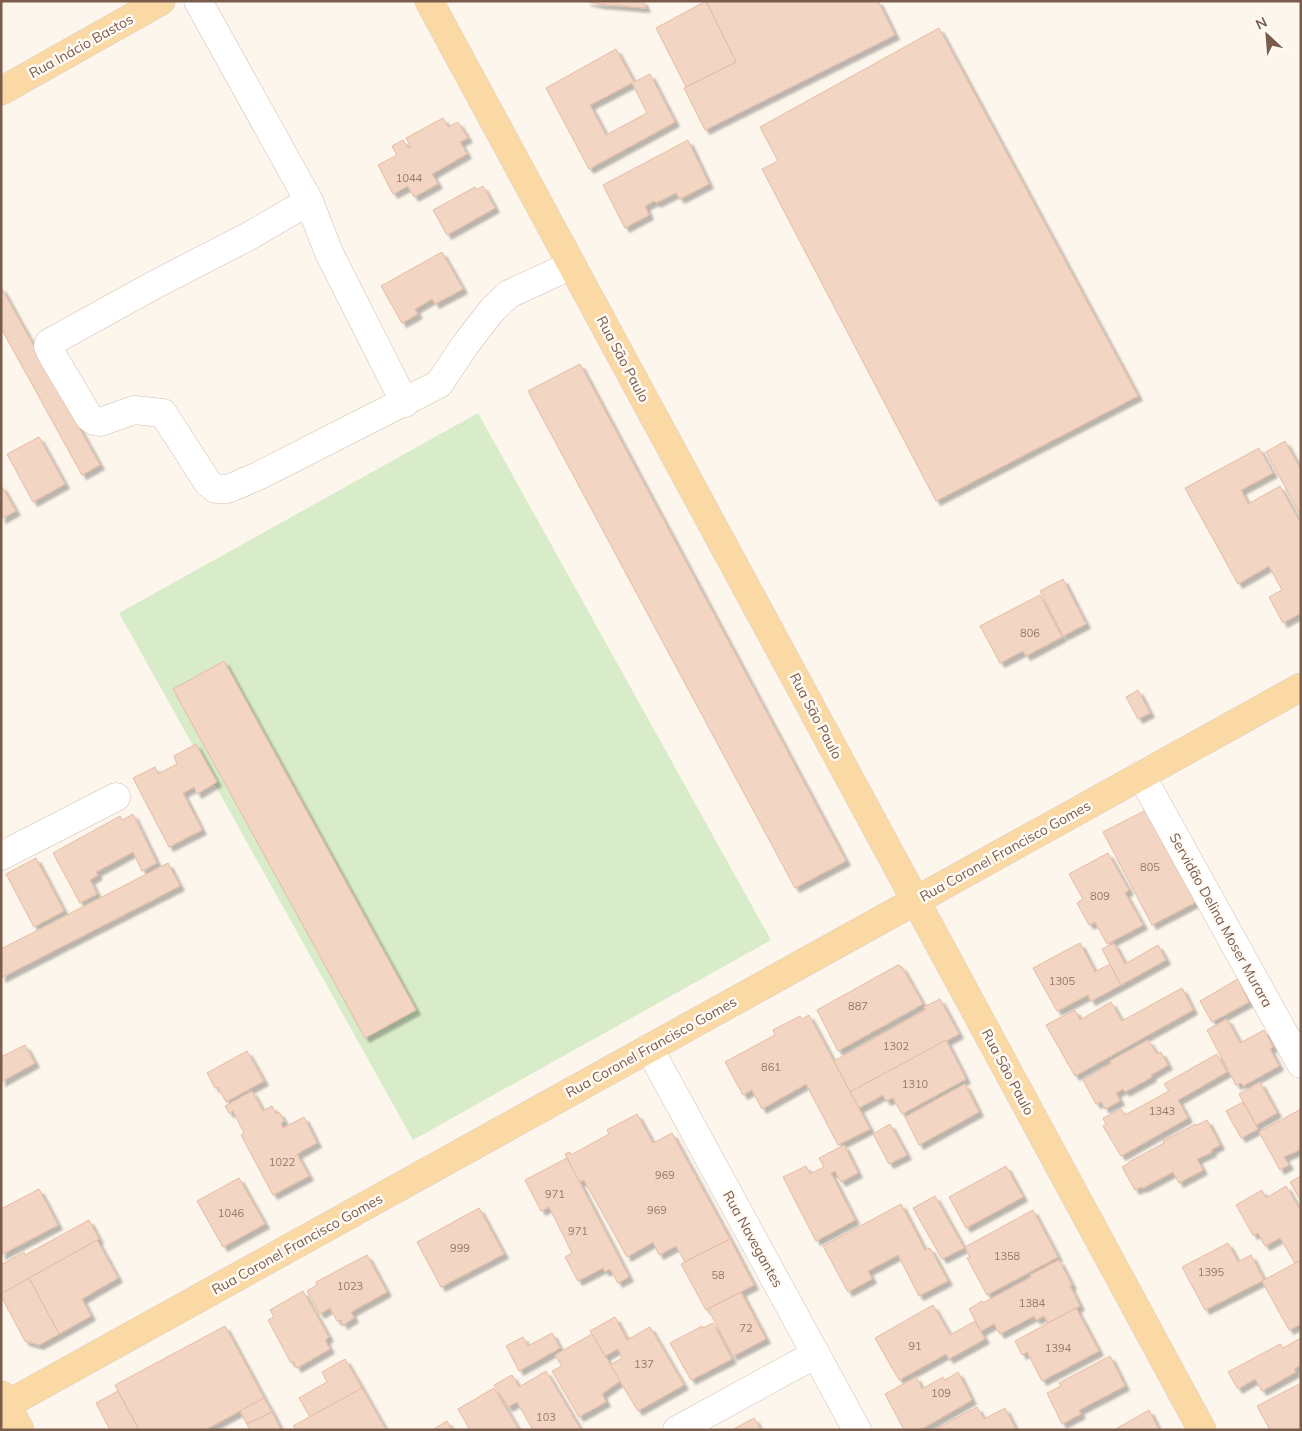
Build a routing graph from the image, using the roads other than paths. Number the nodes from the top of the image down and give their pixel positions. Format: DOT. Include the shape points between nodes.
graph roads {
  1 [pos="161,1"];
  2 [pos="198,1"];
  3 [pos="430,1"];
  4 [pos="1,91"];
  5 [pos="309,201"];
  6 [pos="572,265"];
  7 [pos="405,403"];
  8 [pos="1301,687"];
  9 [pos="1141,775"];
  10 [pos="116,798"];
  11 [pos="1,856"];
  12 [pos="916,900"];
  13 [pos="649,1048"];
  14 [pos="1301,1064"];
  15 [pos="816,1354"];
  16 [pos="3,1403"];
  17 [pos="20,1430"];
  18 [pos="677,1430"];
  19 [pos="857,1430"];
  20 [pos="1202,1430"];
  1 -- 4 [label="main road, Rua Inácio Bastos"];
  2 -- 5 [label="street"];
  3 -- 6 [label="main road, Rua São Paulo"];
  5 -- 7 [label="street" via="329,252"];
  5 -- 7 [label="street" via="52,340 48,346 89,417 100,422 134,410 163,413 208,482 216,489 228,488 258,476"];
  6 -- 7 [label="street" via="509,294 493,308 439,384"];
  6 -- 12 [label="main road, Rua São Paulo"];
  8 -- 9 [label="main road, Rua Coronel Francisco Gomes"];
  9 -- 12 [label="main road, Rua Coronel Francisco Gomes"];
  9 -- 14 [label="street, Servidão Delina Moser Murara"];
  10 -- 11 [label="street"];
  12 -- 13 [label="main road, Rua Coronel Francisco Gomes"];
  12 -- 20 [label="main road, Rua São Paulo"];
  13 -- 15 [label="street, Rua Navegantes"];
  13 -- 16 [label="main road, Rua Coronel Francisco Gomes"];
  15 -- 18 [label="street"];
  15 -- 19 [label="street, Rua Navegantes"];
  16 -- 17 [label="main road"];
}
